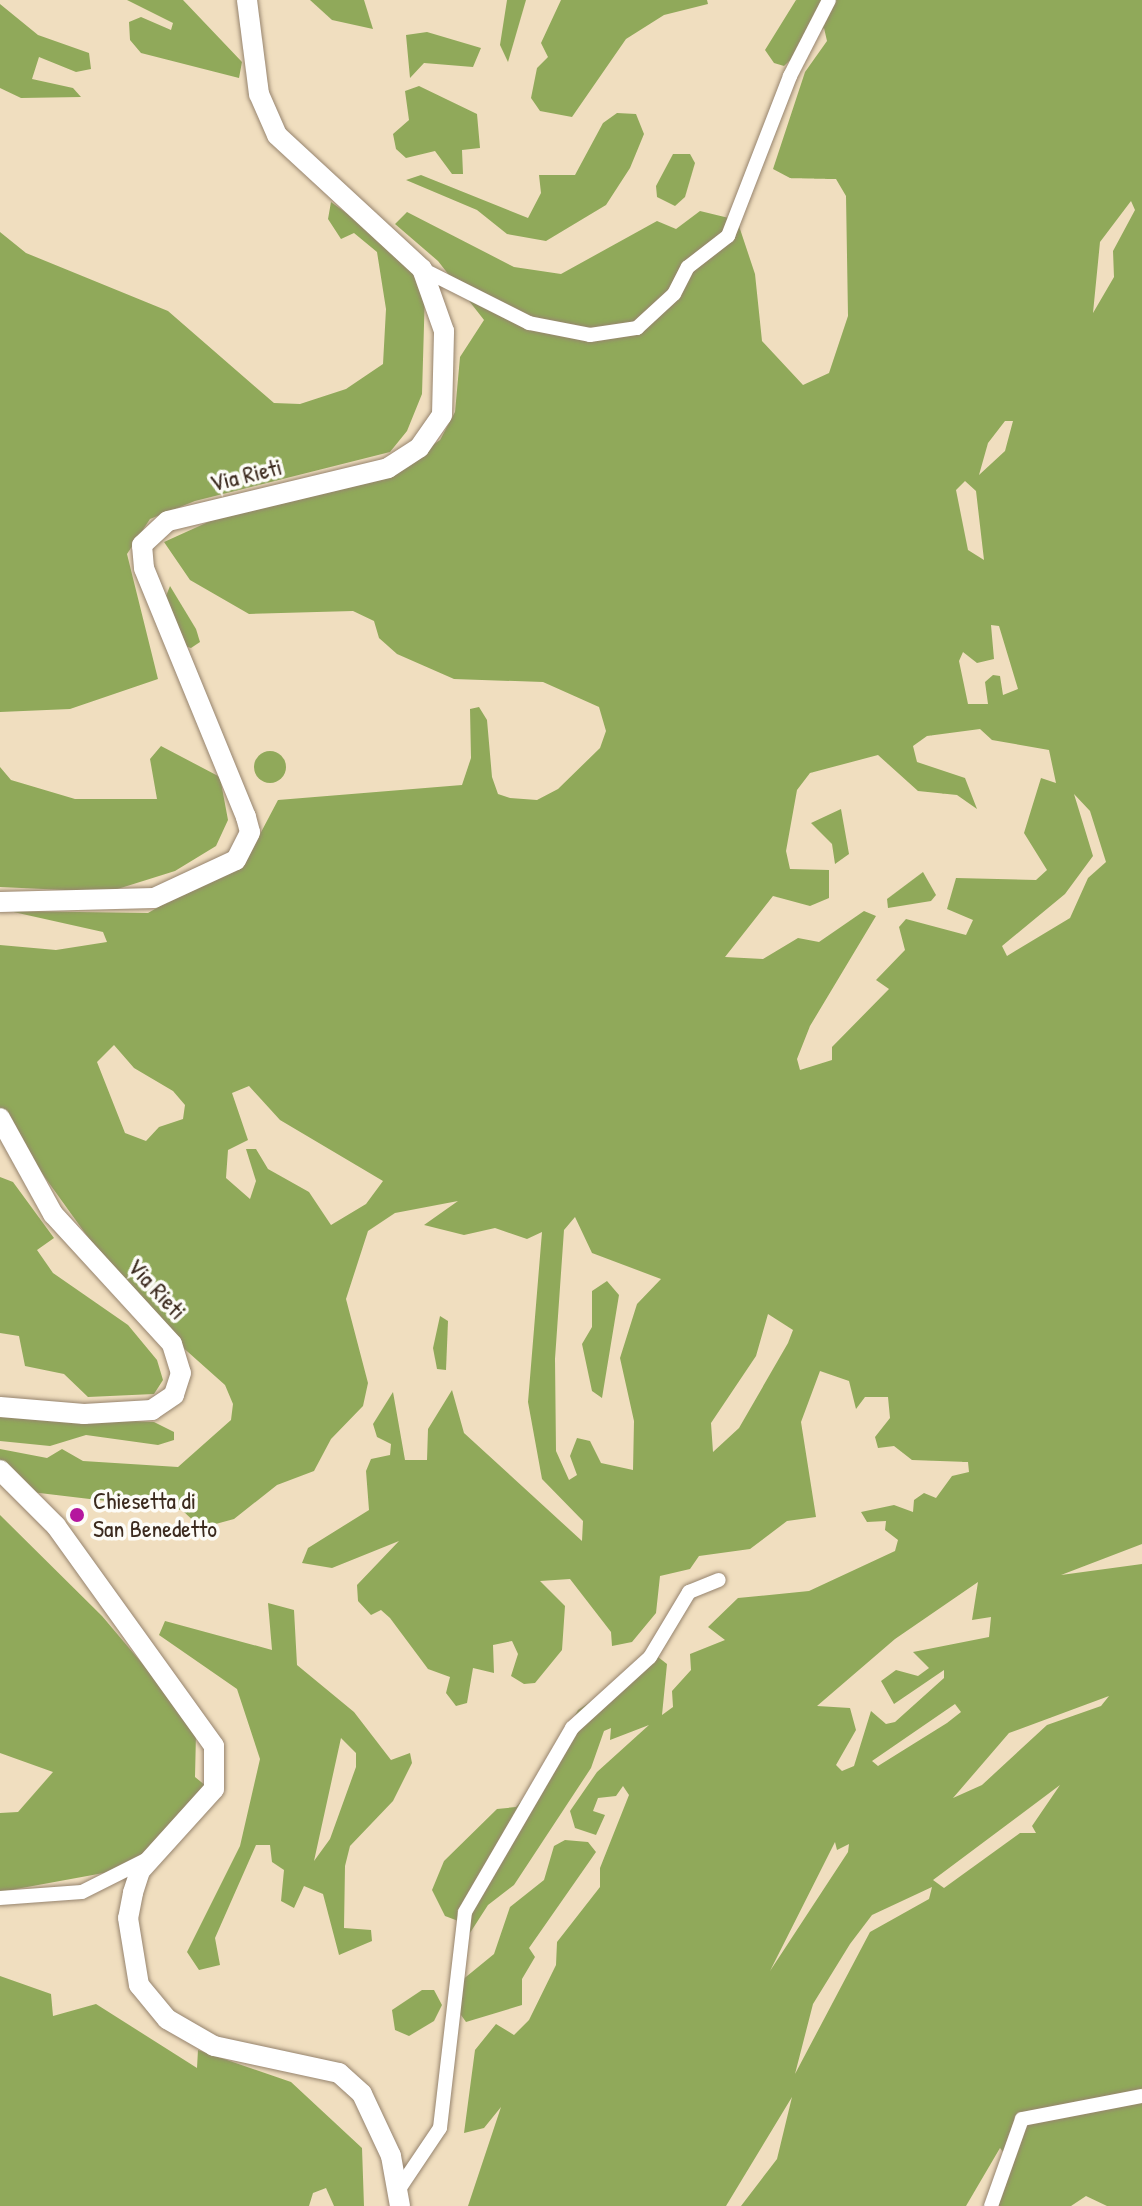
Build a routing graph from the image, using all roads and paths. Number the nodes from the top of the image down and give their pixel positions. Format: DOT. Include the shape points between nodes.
graph roads {
  1 [pos="247,0"];
  2 [pos="829,0"];
  3 [pos="422,269"];
  4 [pos="0,902"];
  5 [pos="0,1118"];
  6 [pos="0,1407"];
  7 [pos="0,1470"];
  8 [pos="719,1580"];
  9 [pos="154,1856"];
  10 [pos="0,1898"];
  11 [pos="1142,2096"];
  12 [pos="400,2196"];
  13 [pos="991,2206"];
  1 -- 3 [label="street, Via Rieti" via="259,94 277,135"];
  2 -- 3 [label="street" via="790,76 728,236 688,267 646,322 590,335 529,323"];
  3 -- 4 [label="street, Via Rieti" via="444,331 447,394 435,430 419,448 388,468 168,521 142,545 144,568 246,817 246,845 236,860 154,898"];
  5 -- 6 [label="street, Via Rieti" via="53,1214 172,1344 181,1373 167,1403 152,1410 84,1414"];
  7 -- 9 [label="street" via="56,1526 214,1746 214,1789"];
  8 -- 12 [label="street" via="689,1592 650,1657 572,1728 465,1912 440,2128"];
  9 -- 10 [label="street" via="82,1892"];
  9 -- 12 [label="street" via="140,1871 128,1918 131,1963 149,2003 214,2046 339,2073 362,2094"];
  11 -- 13 [label="street" via="1022,2119"];
}
